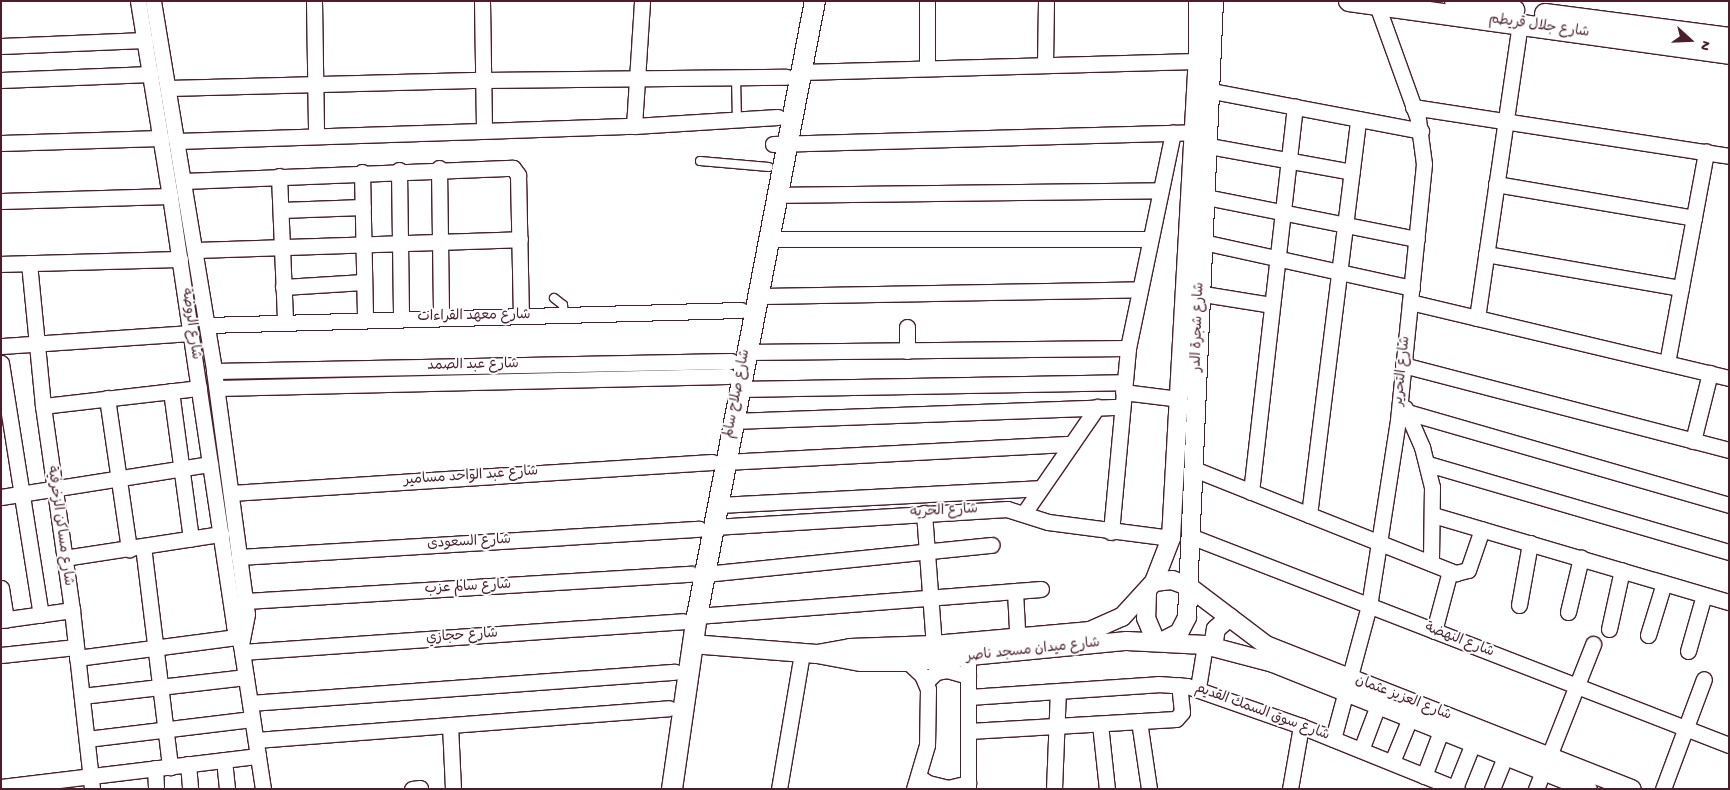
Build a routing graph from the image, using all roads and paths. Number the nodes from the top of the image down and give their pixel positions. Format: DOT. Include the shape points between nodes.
graph roads {
  1 [pos="138,1"];
  2 [pos="153,1"];
  3 [pos="314,1"];
  4 [pos="482,1"];
  5 [pos="642,1"];
  6 [pos="801,1"];
  7 [pos="815,1"];
  8 [pos="927,1"];
  9 [pos="1046,1"];
  10 [pos="1198,1"];
  11 [pos="1214,1"];
  12 [pos="1349,1"];
  13 [pos="1455,1"];
  14 [pos="1377,5"];
  15 [pos="1521,12"];
  16 [pos="1604,29"];
  17 [pos="1729,38"];
  18 [pos="145,40"];
  19 [pos="1,46"];
  20 [pos="1729,54"];
  21 [pos="1198,62"];
  22 [pos="1045,65"];
  23 [pos="927,68"];
  24 [pos="151,74"];
  25 [pos="793,74"];
  26 [pos="736,77"];
  27 [pos="636,79"];
  28 [pos="1,80"];
  29 [pos="482,80"];
  30 [pos="315,87"];
  31 [pos="168,88"];
  32 [pos="1212,91"];
  33 [pos="1295,107"];
  34 [pos="1413,107"];
  35 [pos="778,118"];
  36 [pos="1358,119"];
  37 [pos="737,120"];
  38 [pos="1505,121"];
  39 [pos="634,126"];
  40 [pos="484,129"];
  41 [pos="1421,131"];
  42 [pos="1194,132"];
  43 [pos="1173,133"];
  44 [pos="316,134"];
  45 [pos="161,138"];
  46 [pos="177,141"];
  47 [pos="1,143"];
  48 [pos="779,144"];
  49 [pos="1209,146"];
  50 [pos="1706,152"];
  51 [pos="1729,156"];
  52 [pos="700,160"];
  53 [pos="1289,160"];
  54 [pos="769,166"];
  55 [pos="439,168"];
  56 [pos="399,170"];
  57 [pos="362,172"];
  58 [pos="1352,172"];
  59 [pos="279,176"];
  60 [pos="184,181"];
  61 [pos="1496,184"];
  62 [pos="1160,190"];
  63 [pos="775,195"];
  64 [pos="170,196"];
  65 [pos="1206,197"];
  66 [pos="1,201"];
  67 [pos="363,207"];
  68 [pos="281,210"];
  69 [pos="1283,213"];
  70 [pos="1694,218"];
  71 [pos="1345,225"];
  72 [pos="520,239"];
  73 [pos="1149,239"];
  74 [pos="1417,239"];
  75 [pos="767,240"];
  76 [pos="440,241"];
  77 [pos="1203,242"];
  78 [pos="400,243"];
  79 [pos="364,244"];
  80 [pos="282,246"];
  81 [pos="196,250"];
  82 [pos="1486,254"];
  83 [pos="1277,258"];
  84 [pos="180,259"];
  85 [pos="29,263"];
  86 [pos="1,264"];
  87 [pos="1339,272"];
  88 [pos="364,282"];
  89 [pos="283,287"];
  90 [pos="1681,288"];
  91 [pos="1139,289"];
  92 [pos="1193,293"];
  93 [pos="1411,295"];
  94 [pos="756,296"];
  95 [pos="554,298"];
  96 [pos="1271,305"];
  97 [pos="741,310"];
  98 [pos="564,315"];
  99 [pos="522,316"];
  100 [pos="441,318"];
  101 [pos="1477,318"];
  102 [pos="401,319"];
  103 [pos="365,320"];
  104 [pos="285,322"];
  105 [pos="207,325"];
  106 [pos="907,327"];
  107 [pos="191,333"];
  108 [pos="37,344"];
  109 [pos="1,346"];
  110 [pos="1128,348"];
  111 [pos="907,351"];
  112 [pos="1667,363"];
  113 [pos="1,364"];
  114 [pos="1403,365"];
  115 [pos="736,370"];
  116 [pos="214,371"];
  117 [pos="1710,373"];
  118 [pos="1729,378"];
  119 [pos="199,388"];
  120 [pos="217,388"];
  121 [pos="171,391"];
  122 [pos="1122,394"];
  123 [pos="1400,397"];
  124 [pos="107,398"];
  125 [pos="1179,399"];
  126 [pos="43,406"];
  127 [pos="1097,407"];
  128 [pos="1407,412"];
  129 [pos="733,420"];
  130 [pos="1693,441"];
  131 [pos="1072,444"];
  132 [pos="1729,450"];
  133 [pos="718,462"];
  134 [pos="210,464"];
  135 [pos="1428,464"];
  136 [pos="181,468"];
  137 [pos="1194,469"];
  138 [pos="119,478"];
  139 [pos="53,488"];
  140 [pos="1041,488"];
  141 [pos="1251,492"];
  142 [pos="231,493"];
  143 [pos="22,494"];
  144 [pos="1,497"];
  145 [pos="718,505"];
  146 [pos="1729,505"];
  147 [pos="924,513"];
  148 [pos="1024,513"];
  149 [pos="1309,515"];
  150 [pos="1433,515"];
  151 [pos="706,528"];
  152 [pos="1482,529"];
  153 [pos="1110,532"];
  154 [pos="221,534"];
  155 [pos="1190,536"];
  156 [pos="1171,538"];
  157 [pos="191,539"];
  158 [pos="1379,543"];
  159 [pos="1530,543"];
  160 [pos="992,545"];
  161 [pos="136,548"];
  162 [pos="927,551"];
  163 [pos="1729,552"];
  164 [pos="239,557"];
  165 [pos="64,558"];
  166 [pos="1581,558"];
  167 [pos="1431,563"];
  168 [pos="1622,570"];
  169 [pos="1450,571"];
  170 [pos="698,574"];
  171 [pos="1664,583"];
  172 [pos="1188,586"];
  173 [pos="1150,587"];
  174 [pos="1,588"];
  175 [pos="1041,589"];
  176 [pos="1015,591"];
  177 [pos="1704,595"];
  178 [pos="930,598"];
  179 [pos="245,601"];
  180 [pos="1729,602"];
  181 [pos="1519,605"];
  182 [pos="1369,606"];
  183 [pos="72,610"];
  184 [pos="1568,612"];
  185 [pos="41,615"];
  186 [pos="1230,617"];
  187 [pos="690,619"];
  188 [pos="4,620"];
  189 [pos="1609,630"];
  190 [pos="1434,631"];
  191 [pos="1648,635"];
  192 [pos="1160,641"];
  193 [pos="692,644"];
  194 [pos="1593,644"];
  195 [pos="240,645"];
  196 [pos="934,645"];
  197 [pos="1018,645"];
  198 [pos="1209,646"];
  199 [pos="155,648"];
  200 [pos="1688,651"];
  201 [pos="77,653"];
  202 [pos="1,654"];
  203 [pos="810,654"];
  204 [pos="1248,655"];
  205 [pos="968,657"];
  206 [pos="908,662"];
  207 [pos="675,672"];
  208 [pos="968,676"];
  209 [pos="246,677"];
  210 [pos="1704,679"];
  211 [pos="926,682"];
  212 [pos="1179,685"];
  213 [pos="1349,686"];
  214 [pos="1577,686"];
  215 [pos="160,687"];
  216 [pos="1198,688"];
  217 [pos="1058,691"];
  218 [pos="82,696"];
  219 [pos="969,697"];
  220 [pos="250,703"];
  221 [pos="1378,706"];
  222 [pos="669,708"];
  223 [pos="1410,718"];
  224 [pos="252,719"];
  225 [pos="1139,721"];
  226 [pos="1100,724"];
  227 [pos="450,725"];
  228 [pos="1056,726"];
  229 [pos="1301,726"];
  230 [pos="1686,728"];
  231 [pos="165,730"];
  232 [pos="969,731"];
  233 [pos="1441,731"];
  234 [pos="87,739"];
  235 [pos="1333,739"];
  236 [pos="256,740"];
  237 [pos="1474,743"];
  238 [pos="1729,745"];
  239 [pos="1361,750"];
  240 [pos="258,756"];
  241 [pos="1505,756"];
  242 [pos="224,760"];
  243 [pos="1392,762"];
  244 [pos="188,764"];
  245 [pos="1546,764"];
  246 [pos="162,767"];
  247 [pos="1424,776"];
  248 [pos="91,782"];
  249 [pos="917,783"];
  250 [pos="27,786"];
  251 [pos="968,786"];
  252 [pos="1,787"];
  253 [pos="1456,788"];
  254 [pos="1582,788"];
  255 [pos="156,789"];
  256 [pos="190,789"];
  257 [pos="227,789"];
  258 [pos="263,789"];
  259 [pos="453,789"];
  260 [pos="660,789"];
  261 [pos="672,789"];
  262 [pos="780,789"];
  263 [pos="1054,789"];
  264 [pos="1106,789"];
  265 [pos="1148,789"];
  266 [pos="1290,789"];
  267 [pos="1492,789"];
  268 [pos="1536,789"];
  269 [pos="1632,789"];
  270 [pos="1663,789"];
  1 -- 18 [label="street, شارع الروضة"];
  2 -- 31 [label="street, شارع الروضة"];
  3 -- 30 [label="street"];
  4 -- 29 [label="street"];
  5 -- 27 [label="street"];
  6 -- 25 [label="main road, شارع صلاح سالم"];
  7 -- 25 [label="main road, شارع صلاح سالم"];
  8 -- 23 [label="street"];
  9 -- 22 [label="street"];
  10 -- 21 [label="street, شارع شجرة الدر"];
  11 -- 32 [label="street, شارع شجرة الدر"];
  12 -- 14 [label="main road, شارع جلال قريطم"];
  13 -- 15 [label="main road, شارع جلال قريطم"];
  14 -- 15 [label="main road, شارع جلال قريطم"];
  14 -- 34 [label="street, شارع التحرير"];
  15 -- 16 [label="main road, شارع جلال قريطم"];
  15 -- 38 [label="street"];
  16 -- 17 [label="main road, شارع جلال قريطم"];
  16 -- 20 [label="main road, شارع جلال قريطم"];
  18 -- 19 [label="street"];
  18 -- 24 [label="street, شارع الروضة"];
  21 -- 22 [label="street"];
  21 -- 42 [label="street, شارع شجرة الدر"];
  22 -- 23 [label="street"];
  23 -- 25 [label="street"];
  24 -- 28 [label="street"];
  24 -- 45 [label="street, شارع الروضة"];
  25 -- 26 [label="street"];
  25 -- 35 [label="main road, شارع صلاح سالم"];
  25 -- 48 [label="main road, شارع صلاح سالم"];
  26 -- 27 [label="street"];
  26 -- 37 [label="lane"];
  27 -- 29 [label="street"];
  27 -- 39 [label="street"];
  29 -- 30 [label="street"];
  29 -- 40 [label="street"];
  30 -- 31 [label="street"];
  30 -- 44 [label="street"];
  31 -- 46 [label="street, شارع الروضة"];
  32 -- 33 [label="street"];
  32 -- 49 [label="street, شارع شجرة الدر"];
  33 -- 36 [label="street"];
  33 -- 53 [label="street"];
  34 -- 38 [label="street"];
  34 -- 41 [label="street, شارع التحرير"];
  35 -- 37 [label="street"];
  35 -- 48 [label="main road, شارع صلاح سالم"];
  36 -- 41 [label="street"];
  36 -- 58 [label="street"];
  37 -- 39 [label="street"];
  38 -- 50 [label="street"];
  38 -- 61 [label="street"];
  39 -- 40 [label="street"];
  40 -- 44 [label="street"];
  41 -- 74 [label="street, شارع التحرير" via="1424,164"];
  42 -- 43 [label="street"];
  42 -- 92 [label="street, شارع شجرة الدر"];
  43 -- 48 [label="street"];
  43 -- 62 [label="street"];
  44 -- 46 [label="street"];
  45 -- 47 [label="street"];
  45 -- 64 [label="street, شارع الروضة"];
  46 -- 60 [label="street, شارع الروضة"];
  48 -- 54 [label="main road, شارع صلاح سالم"];
  48 -- 63 [label="main road, شارع صلاح سالم"];
  49 -- 53 [label="street"];
  49 -- 65 [label="street, شارع شجرة الدر"];
  50 -- 51 [label="street"];
  50 -- 70 [label="street"];
  52 -- 54 [label="lane"];
  53 -- 58 [label="street"];
  53 -- 69 [label="street"];
  54 -- 97 [label="main road, شارع صلاح سالم"];
  55 -- 56 [label="street"];
  55 -- 72 [label="street" via="507,166 518,175"];
  55 -- 76 [label="street"];
  56 -- 57 [label="street"];
  56 -- 78 [label="street"];
  57 -- 59 [label="street"];
  57 -- 67 [label="street"];
  58 -- 71 [label="street"];
  59 -- 60 [label="street"];
  59 -- 68 [label="street"];
  60 -- 81 [label="street, شارع الروضة"];
  61 -- 70 [label="street"];
  61 -- 82 [label="street"];
  62 -- 63 [label="street"];
  62 -- 73 [label="street"];
  63 -- 75 [label="main road, شارع صلاح سالم"];
  64 -- 66 [label="street"];
  64 -- 84 [label="street, شارع الروضة"];
  65 -- 69 [label="street"];
  65 -- 77 [label="street, شارع شجرة الدر"];
  67 -- 68 [label="street"];
  67 -- 79 [label="street"];
  68 -- 80 [label="street"];
  69 -- 71 [label="street"];
  69 -- 83 [label="street"];
  70 -- 90 [label="street"];
  71 -- 74 [label="street"];
  71 -- 87 [label="street"];
  72 -- 76 [label="street"];
  72 -- 99 [label="street"];
  73 -- 75 [label="street"];
  73 -- 91 [label="street"];
  74 -- 93 [label="street, شارع التحرير"];
  75 -- 94 [label="main road, شارع صلاح سالم"];
  76 -- 78 [label="street"];
  76 -- 100 [label="street"];
  77 -- 83 [label="street"];
  77 -- 92 [label="street, شارع شجرة الدر"];
  78 -- 79 [label="street"];
  78 -- 102 [label="street"];
  79 -- 80 [label="street"];
  79 -- 88 [label="street"];
  80 -- 81 [label="street"];
  80 -- 89 [label="street"];
  81 -- 105 [label="street, شارع الروضة"];
  82 -- 90 [label="street"];
  82 -- 101 [label="street"];
  83 -- 87 [label="street"];
  83 -- 96 [label="street"];
  84 -- 85 [label="street"];
  84 -- 107 [label="street, شارع الروضة"];
  85 -- 86 [label="street"];
  85 -- 108 [label="street, شارع مساكن الزخرفية"];
  87 -- 93 [label="street"];
  87 -- 149 [label="street"];
  88 -- 89 [label="street"];
  88 -- 103 [label="street"];
  89 -- 104 [label="street"];
  90 -- 112 [label="street"];
  91 -- 94 [label="street"];
  91 -- 110 [label="street"];
  92 -- 96 [label="street"];
  92 -- 125 [label="street, شارع شجرة الدر"];
  92 -- 137 [label="street, شارع شجرة الدر"];
  93 -- 101 [label="street"];
  93 -- 114 [label="street, شارع التحرير"];
  94 -- 115 [label="main road, شارع صلاح سالم"];
  95 -- 98 [label="lane" via="563,305"];
  96 -- 141 [label="street"];
  97 -- 98 [label="street, شارع معهد القراءات"];
  97 -- 115 [label="main road, شارع صلاح سالم"];
  98 -- 99 [label="street, شارع معهد القراءات"];
  99 -- 100 [label="street, شارع معهد القراءات"];
  100 -- 102 [label="street, شارع معهد القراءات"];
  101 -- 112 [label="street"];
  102 -- 103 [label="street, شارع معهد القراءات"];
  103 -- 104 [label="street, شارع معهد القراءات"];
  104 -- 105 [label="street, شارع معهد القراءات"];
  105 -- 116 [label="street, شارع الروضة"];
  106 -- 111 [label="street"];
  107 -- 108 [label="street"];
  107 -- 119 [label="street, شارع الروضة"];
  108 -- 109 [label="street"];
  108 -- 126 [label="street, شارع مساكن الزخرفية"];
  110 -- 111 [label="street"];
  110 -- 122 [label="street"];
  111 -- 115 [label="street"];
  112 -- 117 [label="street"];
  113 -- 143 [label="street"];
  114 -- 123 [label="street, شارع التحرير"];
  114 -- 130 [label="street"];
  115 -- 116 [label="street, شارع عبد الصمد"];
  115 -- 120 [label="street, شارع عبد الصمد"];
  115 -- 122 [label="street"];
  115 -- 129 [label="main road, شارع صلاح سالم"];
  115 -- 133 [label="main road, شارع صلاح سالم"];
  116 -- 120 [label="street, شارع الروضة"];
  117 -- 118 [label="street"];
  117 -- 130 [label="street"];
  119 -- 121 [label="street"];
  119 -- 134 [label="street, شارع الروضة"];
  120 -- 142 [label="street, شارع الروضة"];
  121 -- 124 [label="street"];
  121 -- 136 [label="street"];
  122 -- 125 [label="street"];
  122 -- 127 [label="street"];
  122 -- 153 [label="street"];
  123 -- 128 [label="street"];
  123 -- 158 [label="street, شارع التحرير"];
  124 -- 126 [label="street"];
  124 -- 138 [label="street"];
  125 -- 156 [label="street, شارع شجرة الدر"];
  126 -- 139 [label="street, شارع مساكن الزخرفية"];
  127 -- 129 [label="street"];
  127 -- 131 [label="street"];
  128 -- 135 [label="street"];
  128 -- 146 [label="street"];
  129 -- 133 [label="main road, شارع صلاح سالم"];
  130 -- 132 [label="street"];
  131 -- 133 [label="street, شارع عبد الواحد مسامير"];
  131 -- 140 [label="street"];
  133 -- 142 [label="street, شارع عبد الواحد مسامير"];
  133 -- 145 [label="main road, شارع صلاح سالم"];
  133 -- 151 [label="main road, شارع صلاح سالم"];
  134 -- 136 [label="street"];
  134 -- 154 [label="street, شارع الروضة"];
  135 -- 150 [label="street"];
  135 -- 163 [label="street"];
  136 -- 138 [label="street"];
  136 -- 157 [label="street"];
  137 -- 141 [label="street"];
  137 -- 155 [label="street, شارع شجرة الدر"];
  138 -- 139 [label="street"];
  138 -- 161 [label="street"];
  139 -- 143 [label="street"];
  139 -- 165 [label="street, شارع مساكن الزخرفية"];
  140 -- 145 [label="street"];
  140 -- 148 [label="street"];
  141 -- 149 [label="street"];
  142 -- 164 [label="street, شارع الروضة"];
  143 -- 144 [label="street"];
  143 -- 185 [label="street"];
  145 -- 151 [label="main road, شارع صلاح سالم"];
  147 -- 148 [label="street, شارع الحريه" via="1007,509"];
  147 -- 151 [label="street, شارع الحريه"];
  147 -- 162 [label="street"];
  148 -- 153 [label="street, شارع الحريه" via="1048,522"];
  149 -- 158 [label="street"];
  150 -- 152 [label="street"];
  150 -- 167 [label="street"];
  151 -- 164 [label="street, شارع السعودى"];
  151 -- 170 [label="main road, شارع صلاح سالم"];
  152 -- 159 [label="street"];
  152 -- 169 [label="street" via="1468,570 1460,574"];
  153 -- 156 [label="street, شارع الحريه"];
  154 -- 157 [label="street"];
  154 -- 195 [label="street, شارع الروضة"];
  155 -- 172 [label="street, شارع شجرة الدر"];
  155 -- 182 [label="street, شارع النهضة"];
  156 -- 173 [label="street, شارع شجرة الدر"];
  157 -- 161 [label="street"];
  158 -- 167 [label="street"];
  158 -- 182 [label="street, شارع التحرير"];
  159 -- 166 [label="street"];
  159 -- 181 [label="street"];
  160 -- 162 [label="street, شارع سالم عزب"];
  161 -- 165 [label="street"];
  161 -- 199 [label="street"];
  162 -- 170 [label="street, شارع سالم عزب"];
  162 -- 178 [label="street"];
  164 -- 179 [label="street, شارع الروضة"];
  165 -- 183 [label="street, شارع مساكن الزخرفية"];
  166 -- 168 [label="street"];
  166 -- 184 [label="street"];
  167 -- 169 [label="street"];
  168 -- 171 [label="street"];
  168 -- 189 [label="street"];
  169 -- 190 [label="street"];
  170 -- 179 [label="street, شارع سالم عزب"];
  170 -- 187 [label="main road, شارع صلاح سالم"];
  171 -- 177 [label="street"];
  171 -- 191 [label="street"];
  172 -- 173 [label="street" via="1172,580"];
  172 -- 186 [label="street, شارع العزيز عثمان"];
  172 -- 192 [label="street, شارع شجرة الدر" via="1185,623 1178,633"];
  173 -- 192 [label="street" via="1146,618"];
  173 -- 197 [label="street, شارع ميدان مسجد ناصر" via="1135,606 1107,625"];
  174 -- 188 [label="street"];
  175 -- 176 [label="street, شارع حجازي"];
  176 -- 178 [label="street, شارع حجازي"];
  176 -- 197 [label="street"];
  177 -- 180 [label="street"];
  177 -- 200 [label="street"];
  178 -- 187 [label="street, شارع حجازي"];
  178 -- 196 [label="street"];
  179 -- 195 [label="street, شارع الروضة" via="247,624"];
  182 -- 190 [label="street, شارع النهضة"];
  182 -- 213 [label="street, شارع التحرير"];
  183 -- 185 [label="street"];
  183 -- 201 [label="street, شارع مساكن الزخرفية"];
  185 -- 188 [label="street"];
  186 -- 198 [label="street" via="1216,629"];
  186 -- 213 [label="street, شارع العزيز عثمان" via="1266,645"];
  187 -- 193 [label="main road, شارع صلاح سالم"];
  187 -- 195 [label="street, شارع حجازي"];
  187 -- 207 [label="main road, شارع صلاح سالم"];
  190 -- 214 [label="street, شارع النهضة"];
  192 -- 197 [label="street, شارع ميدان مسجد ناصر"];
  192 -- 198 [label="street, شارع ميدان مسجد ناصر"];
  193 -- 203 [label="street, شارع ميدان مسجد ناصر"];
  193 -- 261 [label="main road, شارع صلاح سالم"];
  194 -- 214 [label="street"];
  195 -- 199 [label="street, شارع حجازي"];
  195 -- 209 [label="street, شارع الروضة"];
  196 -- 197 [label="street, شارع ميدان مسجد ناصر"];
  196 -- 203 [label="street, شارع ميدان مسجد ناصر" via="850,648"];
  197 -- 205 [label="street, شارع ميدان مسجد ناصر"];
  198 -- 204 [label="street, شارع ميدان مسجد ناصر"];
  198 -- 216 [label="street"];
  199 -- 201 [label="street, شارع حجازي"];
  199 -- 215 [label="street"];
  201 -- 202 [label="street, شارع حجازي"];
  201 -- 218 [label="street, شارع مساكن الزخرفية"];
  203 -- 206 [label="street, شارع ميدان مسجد ناصر" via="846,660"];
  203 -- 262 [label="street"];
  204 -- 213 [label="street, شارع العزيز عثمان"];
  205 -- 206 [label="street, شارع ميدان مسجد ناصر"];
  205 -- 208 [label="street"];
  206 -- 211 [label="street"];
  207 -- 220 [label="street"];
  207 -- 222 [label="main road, شارع صلاح سالم"];
  208 -- 211 [label="street" via="947,670 936,672"];
  208 -- 219 [label="street"];
  209 -- 215 [label="street"];
  209 -- 220 [label="street, شارع الروضة"];
  210 -- 230 [label="street"];
  211 -- 249 [label="street" via="927,745"];
  212 -- 216 [label="street, شارع سوق السمك القديم"];
  212 -- 217 [label="street, شارع سوق السمك القديم"];
  212 -- 225 [label="street" via="1180,716"];
  213 -- 221 [label="street, شارع العزيز عثمان"];
  213 -- 235 [label="street, شارع التحرير"];
  213 -- 245 [label="street, شارع العزيز عثمان"];
  214 -- 230 [label="street, شارع النهضة"];
  214 -- 245 [label="street"];
  215 -- 218 [label="street"];
  215 -- 231 [label="street"];
  216 -- 229 [label="street, شارع سوق السمك القديم"];
  217 -- 219 [label="street, شارع سوق السمك القديم"];
  217 -- 228 [label="street"];
  218 -- 234 [label="street, شارع مساكن الزخرفية"];
  219 -- 232 [label="street"];
  220 -- 224 [label="street, شارع الروضة"];
  221 -- 223 [label="street, شارع العزيز عثمان"];
  221 -- 239 [label="street"];
  222 -- 227 [label="street"];
  222 -- 260 [label="main road, شارع صلاح سالم"];
  223 -- 233 [label="street, شارع العزيز عثمان"];
  223 -- 243 [label="street"];
  224 -- 231 [label="street"];
  224 -- 236 [label="street, شارع الروضة"];
  225 -- 226 [label="street"];
  225 -- 265 [label="street"];
  226 -- 228 [label="street"];
  226 -- 264 [label="street"];
  227 -- 236 [label="street"];
  227 -- 259 [label="street"];
  228 -- 232 [label="street"];
  228 -- 263 [label="street"];
  229 -- 235 [label="street, شارع سوق السمك القديم"];
  229 -- 266 [label="street"];
  230 -- 238 [label="street, شارع النهضة"];
  230 -- 270 [label="street"];
  231 -- 234 [label="street"];
  231 -- 246 [label="street"];
  232 -- 251 [label="street"];
  233 -- 237 [label="street, شارع العزيز عثمان"];
  233 -- 247 [label="street"];
  234 -- 248 [label="street, شارع مساكن الزخرفية"];
  235 -- 239 [label="street, شارع سوق السمك القديم"];
  236 -- 240 [label="street, شارع الروضة"];
  237 -- 241 [label="street, شارع العزيز عثمان"];
  237 -- 253 [label="street"];
  239 -- 243 [label="street, شارع سوق السمك القديم"];
  240 -- 242 [label="street"];
  240 -- 258 [label="street, شارع الروضة"];
  241 -- 245 [label="street, شارع العزيز عثمان"];
  241 -- 267 [label="street"];
  242 -- 244 [label="street"];
  242 -- 257 [label="street"];
  243 -- 247 [label="street, شارع سوق السمك القديم"];
  244 -- 246 [label="street"];
  244 -- 256 [label="street"];
  245 -- 254 [label="street, شارع العزيز عثمان"];
  245 -- 268 [label="street"];
  245 -- 269 [label="street, شارع العزيز عثمان"];
  246 -- 248 [label="street"];
  246 -- 255 [label="street"];
  247 -- 253 [label="street, شارع سوق السمك القديم"];
  248 -- 250 [label="street"];
  249 -- 251 [label="street"];
  250 -- 252 [label="street"];
}
